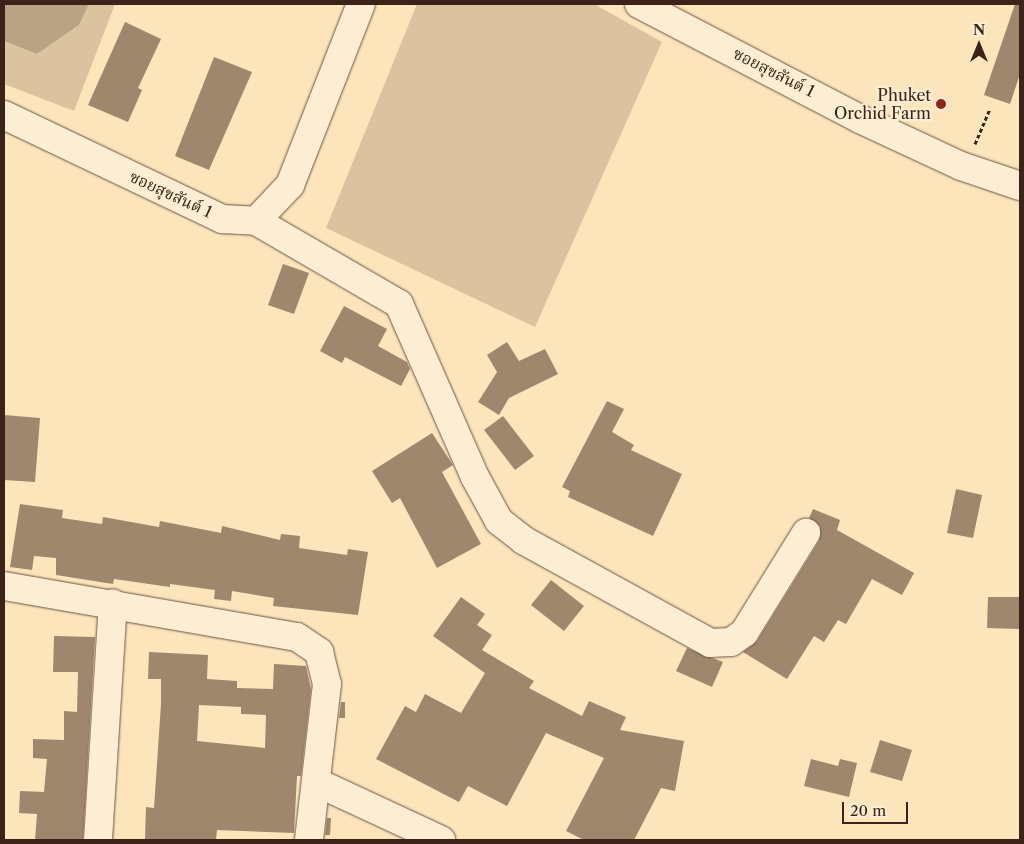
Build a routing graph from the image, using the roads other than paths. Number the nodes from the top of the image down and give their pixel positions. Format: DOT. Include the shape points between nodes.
graph roads {
  1 [pos="361,4"];
  2 [pos="639,4"];
  3 [pos="4,115"];
  4 [pos="1020,186"];
  5 [pos="256,220"];
  6 [pos="806,533"];
  7 [pos="4,586"];
  8 [pos="113,603"];
  9 [pos="316,782"];
  10 [pos="98,840"];
  11 [pos="310,840"];
  12 [pos="441,840"];
  1 -- 5 [label="street" via="290,185"];
  2 -- 4 [label="street, ซอยสุขสันต์ 1" via="961,166"];
  3 -- 5 [label="street, ซอยสุขสันต์ 1" via="222,219"];
  5 -- 6 [label="street" via="399,304 475,477 499,521 524,540 710,643 731,642 744,633"];
  7 -- 8 [label="street"];
  8 -- 9 [label="street" via="297,636 319,652 327,684"];
  8 -- 10 [label="street"];
  9 -- 11 [label="street"];
  9 -- 12 [label="street"];
}
